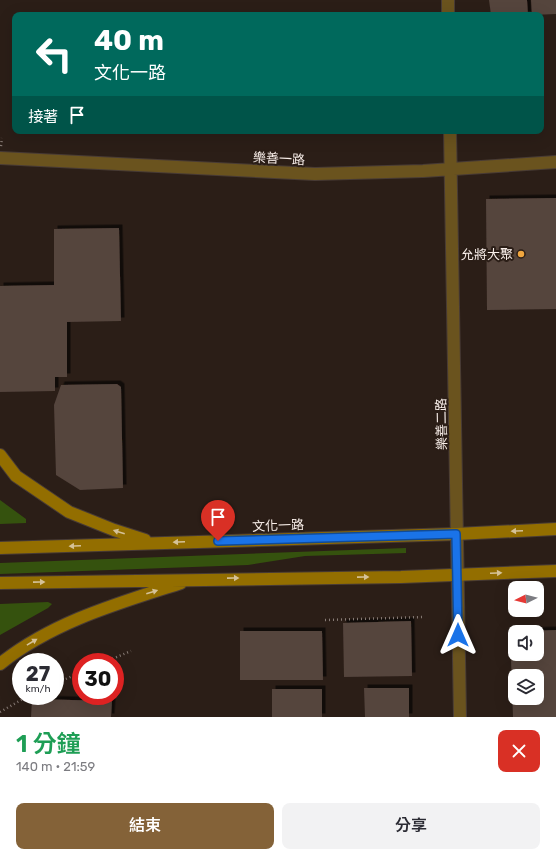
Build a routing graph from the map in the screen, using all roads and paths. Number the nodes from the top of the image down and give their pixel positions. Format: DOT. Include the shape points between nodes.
graph roads {
  1 [pos="448,0"];
  2 [pos="448,12"];
  3 [pos="450,134"];
  4 [pos="0,158"];
  5 [pos="556,162"];
  6 [pos="451,170"];
  7 [pos="0,455"];
  8 [pos="556,529"];
  9 [pos="456,534"];
  10 [pos="156,543"];
  11 [pos="0,548"];
  12 [pos="556,571"];
  13 [pos="458,575"];
  14 [pos="194,579"];
  15 [pos="0,583"];
  16 [pos="423,617"];
  17 [pos="326,620"];
  18 [pos="131,651"];
  19 [pos="124,654"];
  20 [pos="0,664"];
  21 [pos="12,705"];
  22 [pos="0,712"];
  23 [pos="460,717"];
  1 -- 2 [label="street"];
  3 -- 6 [label="street, 樂善二路"];
  4 -- 6 [label="street, 樂善一路" via="315,174"];
  5 -- 6 [label="street, 樂善一路"];
  6 -- 9 [label="street, 樂善二路"];
  10 -- 7 [label="street, one-way" via="69,512 16,476"];
  8 -- 9 [label="street, 文化一路, one-way"];
  9 -- 10 [label="street, 文化一路, one-way"];
  9 -- 13 [label="street, 樂善二路"];
  10 -- 11 [label="street, 文化一路, one-way"];
  13 -- 12 [label="street, one-way"];
  14 -- 13 [label="street, one-way"];
  13 -- 23 [label="street, 樂善二路"];
  15 -- 14 [label="street, one-way"];
  20 -- 14 [label="street, one-way" via="52,631 114,604"];
  16 -- 17 [label="path"];
  18 -- 19 [label="path"];
  21 -- 22 [label="path"];
}
